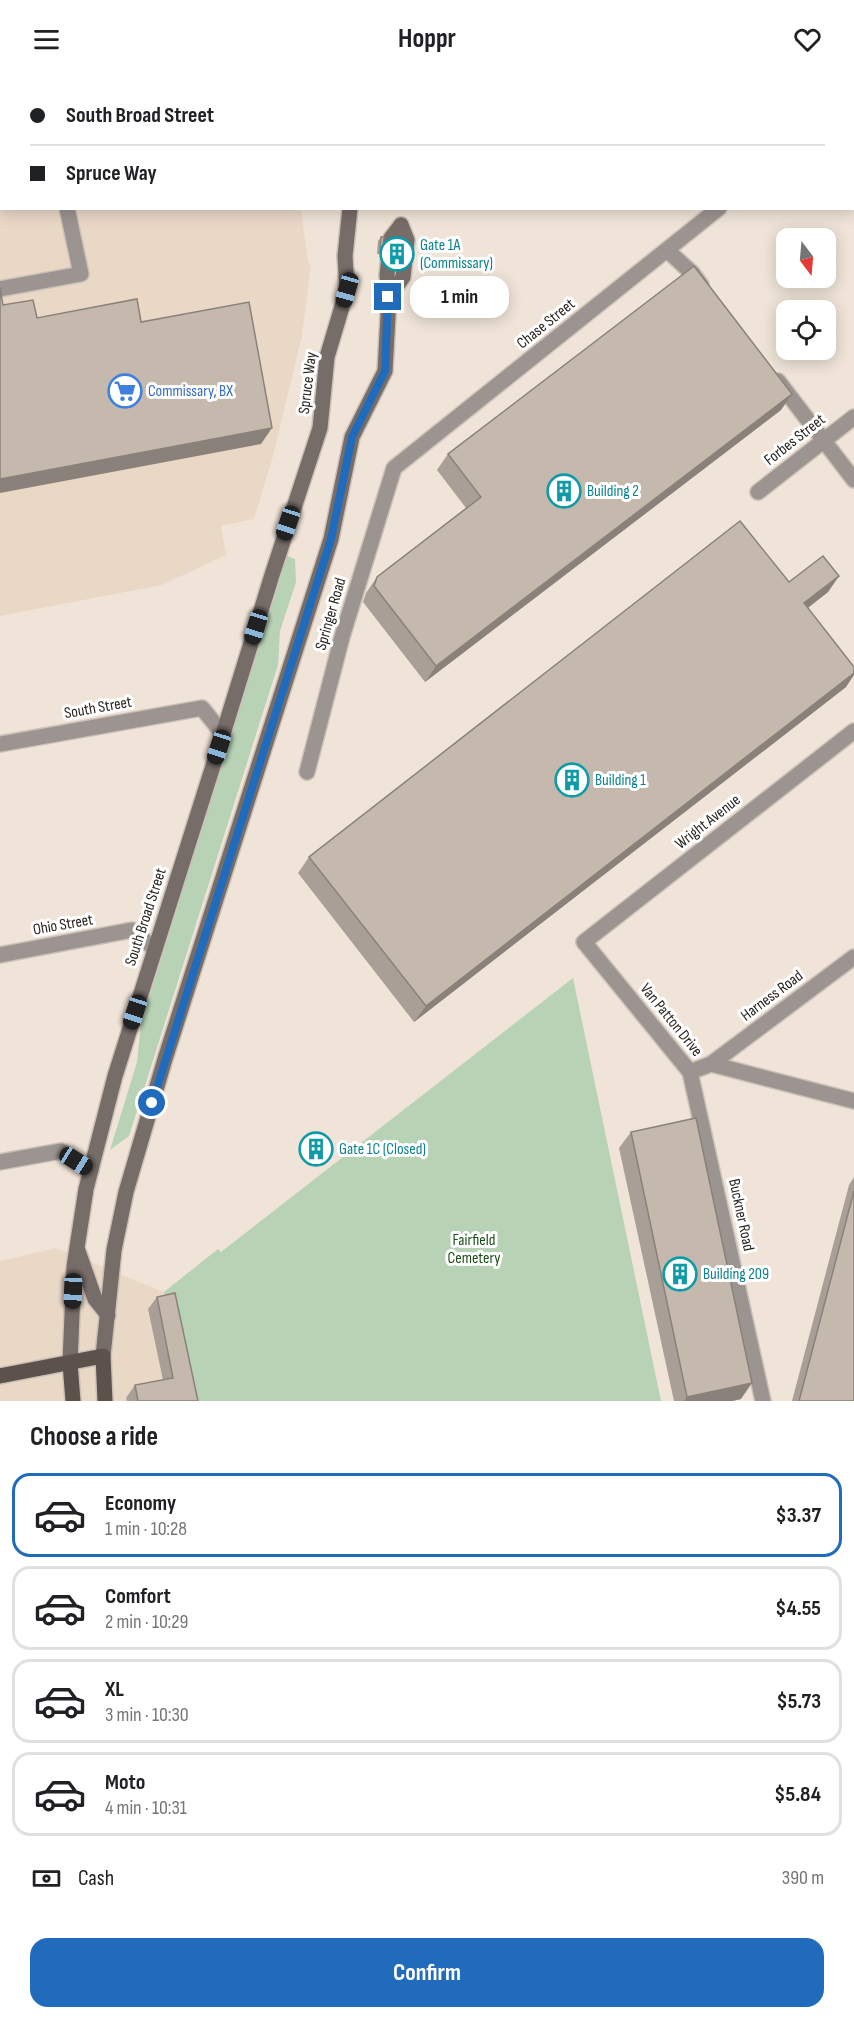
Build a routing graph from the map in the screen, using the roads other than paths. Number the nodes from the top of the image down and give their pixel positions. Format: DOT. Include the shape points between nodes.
graph roads {
  1 [pos="67,210"];
  2 [pos="350,210"];
  3 [pos="402,210"];
  4 [pos="717,210"];
  5 [pos="668,251"];
  6 [pos="0,289"];
  7 [pos="714,300"];
  8 [pos="771,373"];
  9 [pos="854,417"];
  10 [pos="824,440"];
  11 [pos="394,468"];
  12 [pos="854,480"];
  13 [pos="758,492"];
  14 [pos="288,523"];
  15 [pos="854,731"];
  16 [pos="223,734"];
  17 [pos="0,744"];
  18 [pos="307,772"];
  19 [pos="584,942"];
  20 [pos="155,949"];
  21 [pos="0,955"];
  22 [pos="854,957"];
  23 [pos="711,1064"];
  24 [pos="690,1072"];
  25 [pos="854,1101"];
  26 [pos="0,1162"];
  27 [pos="91,1170"];
  28 [pos="77,1247"];
  29 [pos="108,1316"];
  30 [pos="103,1356"];
  31 [pos="70,1363"];
  32 [pos="0,1376"];
  33 [pos="73,1401"];
  34 [pos="105,1401"];
  35 [pos="763,1401"];
  1 -- 6 [label="street" via="81,274"];
  2 -- 14 [label="street, Spruce Way" via="345,256 347,290 327,357 320,429"];
  3 -- 29 [label="street" via="396,276 388,297 385,371 352,437 331,539 126,1192 114,1250"];
  4 -- 5 [label="street, Chase Street"];
  5 -- 7 [label="street"];
  5 -- 11 [label="street, Chase Street"];
  8 -- 10 [label="street"];
  9 -- 10 [label="street, Forbes Street"];
  10 -- 12 [label="street"];
  10 -- 13 [label="street, Forbes Street"];
  11 -- 18 [label="street, Springer Road" via="342,637"];
  14 -- 16 [label="street, South Broad Street"];
  15 -- 19 [label="street, Wright Avenue"];
  16 -- 17 [label="street, South Street" via="202,708"];
  16 -- 20 [label="street, South Broad Street"];
  19 -- 24 [label="street, Van Patton Drive"];
  20 -- 21 [label="street, Ohio Street" via="132,930"];
  20 -- 27 [label="street, South Broad Street" via="115,1076"];
  22 -- 23 [label="street, Harness Road"];
  23 -- 24 [label="street, Van Patton Drive"];
  23 -- 25 [label="street, Van Patton Drive"];
  24 -- 35 [label="street, Buckner Road"];
  26 -- 27 [label="street" via="61,1151"];
  27 -- 28 [label="street, South Broad Street"];
  28 -- 29 [label="street" via="95,1299"];
  28 -- 31 [label="street, South Broad Street"];
  29 -- 30 [label="street"];
  30 -- 31 [label="main road"];
  30 -- 34 [label="main road"];
  31 -- 32 [label="main road"];
  31 -- 33 [label="main road, South Broad Street"];
}
